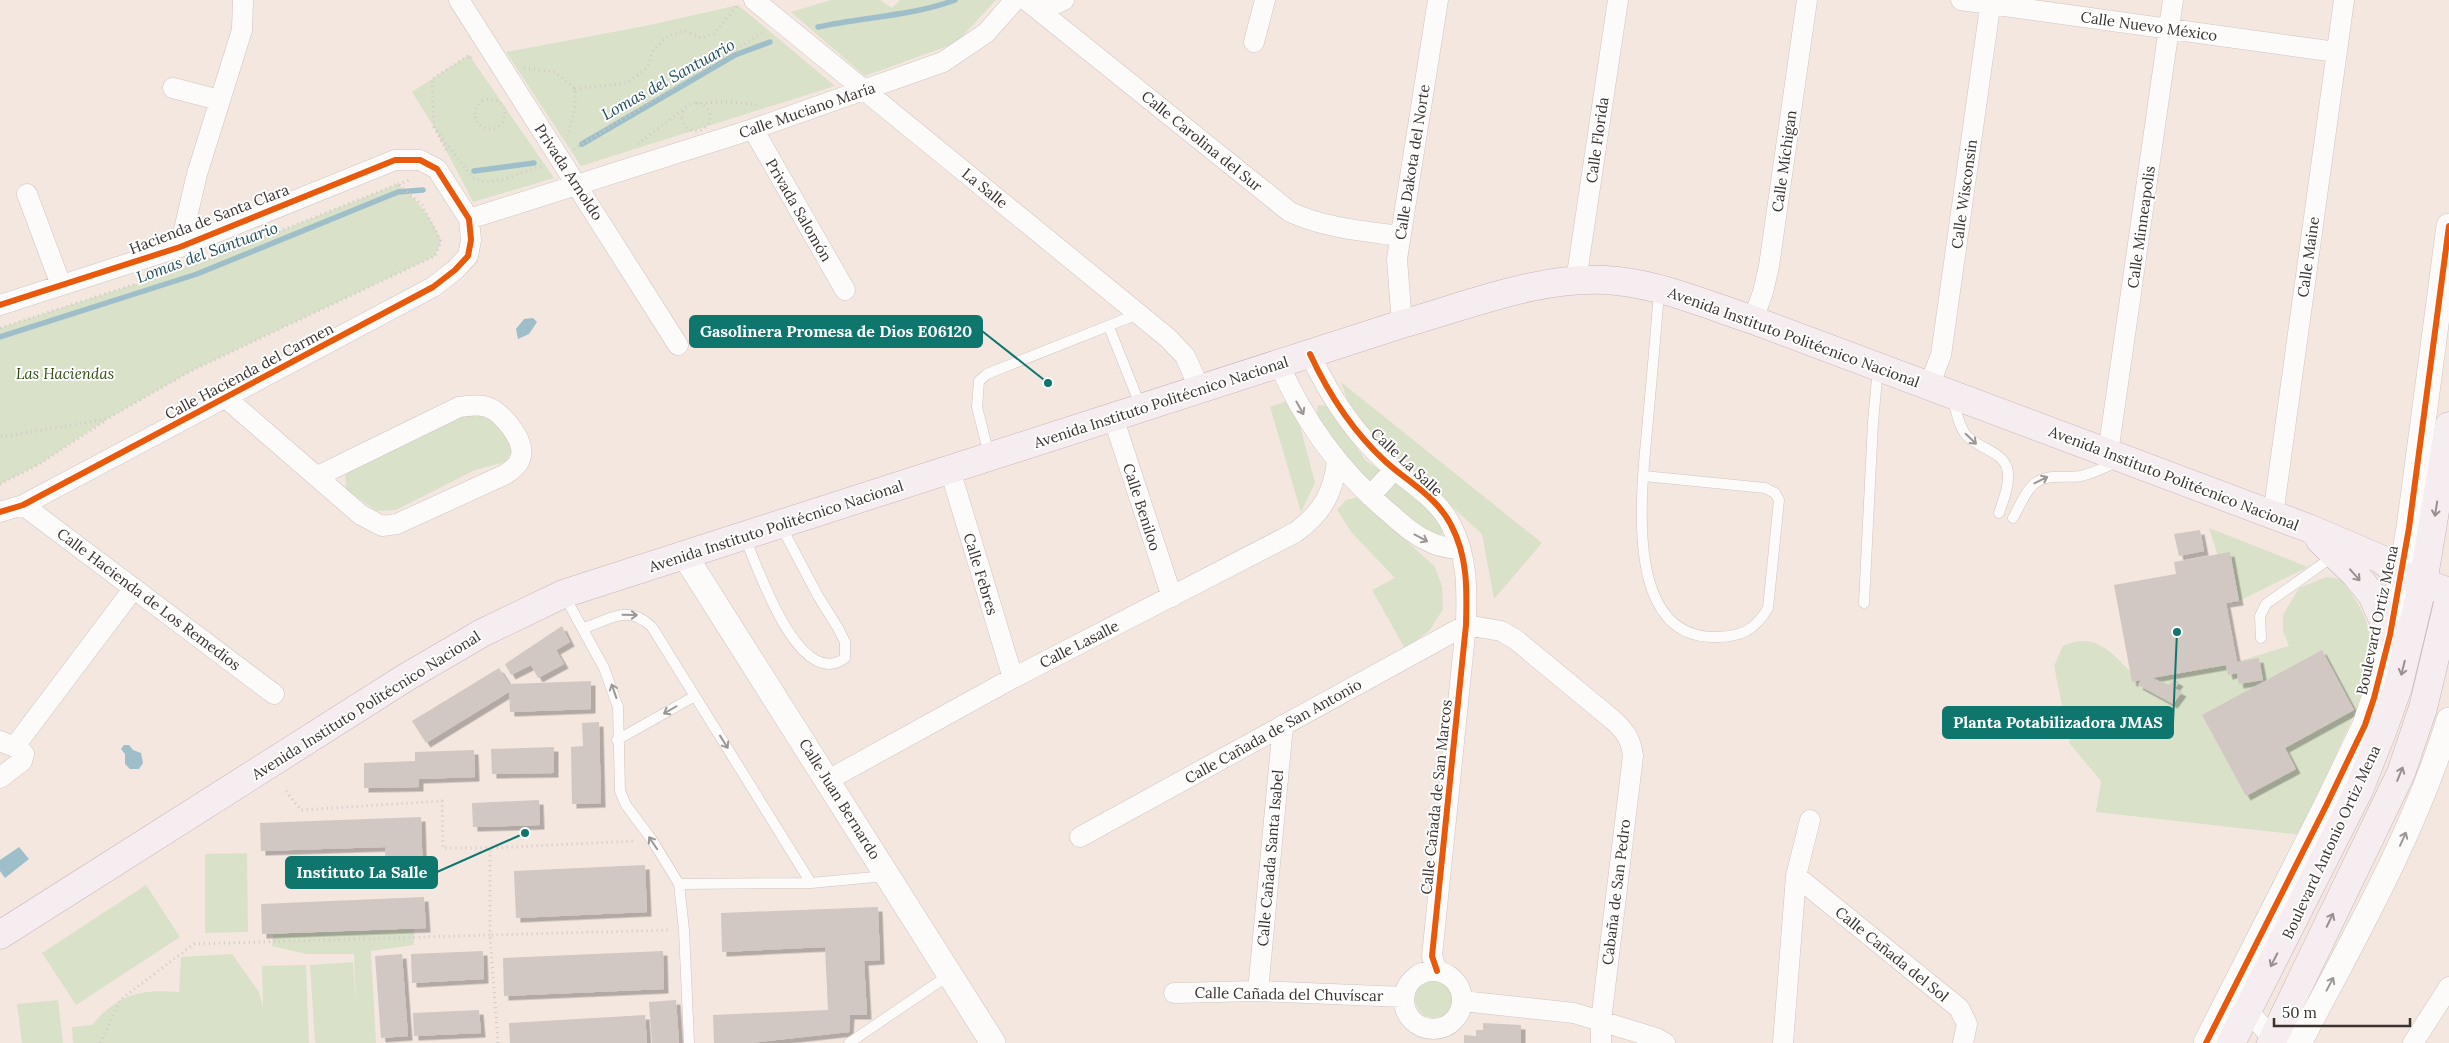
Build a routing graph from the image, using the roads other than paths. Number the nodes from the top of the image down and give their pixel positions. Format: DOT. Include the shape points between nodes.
graph roads {
  1 [pos="243,0"];
  2 [pos="459,0"];
  3 [pos="1016,0"];
  4 [pos="1064,0"];
  5 [pos="1265,0"];
  6 [pos="1438,0"];
  7 [pos="1618,0"];
  8 [pos="1806,0"];
  9 [pos="1961,0"];
  10 [pos="2173,0"];
  11 [pos="2344,0"];
  12 [pos="1991,2"];
  13 [pos="1034,5"];
  14 [pos="750,6"];
  15 [pos="2169,29"];
  16 [pos="1254,42"];
  17 [pos="2336,52"];
  18 [pos="173,88"];
  19 [pos="866,91"];
  20 [pos="218,100"];
  21 [pos="753,129"];
  22 [pos="578,185"];
  23 [pos="27,194"];
  24 [pos="468,219"];
  25 [pos="2449,226"];
  26 [pos="1400,236"];
  27 [pos="180,247"];
  28 [pos="1576,280"];
  29 [pos="61,285"];
  30 [pos="1659,289"];
  31 [pos="845,290"];
  32 [pos="0,305"];
  33 [pos="1138,314"];
  34 [pos="1752,320"];
  35 [pos="1402,324"];
  36 [pos="1109,327"];
  37 [pos="678,345"];
  38 [pos="1310,354"];
  39 [pos="1279,364"];
  40 [pos="1878,367"];
  41 [pos="1200,389"];
  42 [pos="1941,390"];
  43 [pos="226,398"];
  44 [pos="1142,408"];
  45 [pos="1113,417"];
  46 [pos="2449,426"];
  47 [pos="2115,456"];
  48 [pos="990,457"];
  49 [pos="1337,462"];
  50 [pos="950,470"];
  51 [pos="1395,470"];
  52 [pos="318,476"];
  53 [pos="1644,476"];
  54 [pos="1370,496"];
  55 [pos="23,505"];
  56 [pos="0,512"];
  57 [pos="1999,514"];
  58 [pos="2273,515"];
  59 [pos="2013,518"];
  60 [pos="781,525"];
  61 [pos="2308,528"];
  62 [pos="745,537"];
  63 [pos="1461,550"];
  64 [pos="2336,555"];
  65 [pos="685,556"];
  66 [pos="2414,569"];
  67 [pos="134,588"];
  68 [pos="2449,592"];
  69 [pos="563,594"];
  70 [pos="1172,597"];
  71 [pos="2449,599"];
  72 [pos="1864,603"];
  73 [pos="1466,625"];
  74 [pos="584,628"];
  75 [pos="2390,635"];
  76 [pos="2261,638"];
  77 [pos="1013,678"];
  78 [pos="274,694"];
  79 [pos="695,696"];
  80 [pos="2449,720"];
  81 [pos="1282,725"];
  82 [pos="617,740"];
  83 [pos="7,744"];
  84 [pos="0,778"];
  85 [pos="828,780"];
  86 [pos="1810,820"];
  87 [pos="1080,838"];
  88 [pos="888,875"];
  89 [pos="1796,876"];
  90 [pos="811,883"];
  91 [pos="679,884"];
  92 [pos="0,935"];
  93 [pos="1437,971"];
  94 [pos="949,975"];
  95 [pos="2449,987"];
  96 [pos="1258,991"];
  97 [pos="1174,993"];
  98 [pos="1404,997"];
  99 [pos="1462,1001"];
  100 [pos="2248,1011"];
  101 [pos="1601,1021"];
  102 [pos="1434,1036"];
  103 [pos="2280,1042"];
  104 [pos="689,1043"];
  105 [pos="849,1043"];
  106 [pos="993,1043"];
  107 [pos="1601,1043"];
  108 [pos="1665,1043"];
  109 [pos="1783,1043"];
  110 [pos="1963,1043"];
  111 [pos="2206,1043"];
  112 [pos="2231,1043"];
  113 [pos="2413,1043"];
  1 -- 20 [label="street" via="242,30"];
  2 -- 22 [label="street, Privada Arnoldo"];
  3 -- 19 [label="street, Calle Muciano María" via="986,33 943,62"];
  4 -- 13 [label="street"];
  5 -- 16 [label="street"];
  6 -- 26 [label="street, Calle Dakota del Norte"];
  7 -- 28 [label="street, Calle Florida"];
  8 -- 34 [label="street, Calle Míchigan" via="1769,266"];
  9 -- 12 [label="street, Calle Nuevo México"];
  10 -- 15 [label="street, Calle Minneapolis"];
  11 -- 17 [label="street, Calle Maine"];
  12 -- 15 [label="street, Calle Nuevo México"];
  12 -- 42 [label="street, Calle Wisconsin" via="1942,355"];
  13 -- 26 [label="street, Calle Carolina del Sur" via="1290,212 1332,227"];
  14 -- 19 [label="street, La Salle"];
  15 -- 17 [label="street, Calle Nuevo México"];
  15 -- 47 [label="street, Calle Minneapolis"];
  17 -- 58 [label="street, Calle Maine"];
  18 -- 20 [label="street"];
  19 -- 21 [label="street, Calle Muciano María"];
  19 -- 33 [label="street, La Salle"];
  20 -- 27 [label="street"];
  21 -- 22 [label="street, Calle Muciano María"];
  21 -- 31 [label="street, Privada Salomón"];
  22 -- 24 [label="street, Calle Muciano María"];
  22 -- 37 [label="street, Privada Arnoldo"];
  23 -- 29 [label="street"];
  24 -- 27 [label="street, Hacienda de Santa Clara" via="437,169 420,160 396,160"];
  24 -- 43 [label="street, Calle Hacienda del Carmen" via="471,240 468,256 448,276"];
  25 -- 66 [label="street, Boulevard Ortiz Mena" via="2409,528"];
  26 -- 35 [label="street, Calle Dakota del Norte" via="1397,259"];
  27 -- 29 [label="street, Hacienda de Santa Clara"];
  28 -- 30 [label="main road, Avenida Instituto Politécnico Nacional" via="1617,281"];
  28 -- 35 [label="main road, Avenida Instituto Politécnico Nacional" via="1543,285"];
  29 -- 32 [label="street, Hacienda de Santa Clara"];
  30 -- 34 [label="main road, Avenida Instituto Politécnico Nacional"];
  30 -- 53 [label="lane"];
  33 -- 36 [label="lane"];
  33 -- 41 [label="street, La Salle" via="1185,356"];
  34 -- 40 [label="main road, Avenida Instituto Politécnico Nacional"];
  35 -- 38 [label="main road, Avenida Instituto Politécnico Nacional"];
  36 -- 44 [label="lane"];
  36 -- 48 [label="lane" via="987,374 979,381 977,407"];
  38 -- 39 [label="main road, Avenida Instituto Politécnico Nacional"];
  38 -- 51 [label="street, Calle La Salle" via="1343,415"];
  39 -- 41 [label="main road, Avenida Instituto Politécnico Nacional"];
  39 -- 49 [label="street, one-way" via="1305,417"];
  40 -- 42 [label="main road, Avenida Instituto Politécnico Nacional"];
  40 -- 72 [label="lane"];
  41 -- 44 [label="main road, Avenida Instituto Politécnico Nacional"];
  42 -- 47 [label="main road, Avenida Instituto Politécnico Nacional"];
  42 -- 57 [label="lane, one-way" via="1966,434 2002,459 2007,468"];
  43 -- 52 [label="street"];
  43 -- 55 [label="street, Calle Hacienda del Carmen"];
  44 -- 45 [label="main road, Avenida Instituto Politécnico Nacional"];
  45 -- 48 [label="main road, Avenida Instituto Politécnico Nacional"];
  45 -- 70 [label="street, Calle Beniloo"];
  46 -- 66 [label="main road, Boulevard Antonio Ortiz Mena, one-way"];
  47 -- 58 [label="main road, Avenida Instituto Politécnico Nacional"];
  59 -- 47 [label="lane, one-way" via="2032,485 2040,480 2099,471"];
  48 -- 50 [label="main road, Avenida Instituto Politécnico Nacional"];
  49 -- 54 [label="street"];
  49 -- 70 [label="street, Calle Lasalle" via="1325,504 1310,522"];
  50 -- 60 [label="main road, Avenida Instituto Politécnico Nacional"];
  50 -- 77 [label="street, Calle Febres"];
  51 -- 54 [label="street"];
  51 -- 63 [label="street, Calle La Salle" via="1433,501 1450,524"];
  52 -- 52 [label="street" via="361,515 382,526 390,525 506,474 516,466 521,448 508,422 488,408 459,407"];
  53 -- 53 [label="lane" via="1642,548 1646,570 1663,611 1674,625 1687,633 1709,637 1744,634 1760,622 1768,608 1779,500 1775,493 1765,488"];
  54 -- 63 [label="street, one-way" via="1409,531 1434,544"];
  55 -- 56 [label="street, Calle Hacienda del Carmen"];
  55 -- 67 [label="street, Calle Hacienda de Los Remedios"];
  58 -- 61 [label="main road, Avenida Instituto Politécnico Nacional"];
  60 -- 62 [label="main road, Avenida Instituto Politécnico Nacional"];
  60 -- 62 [label="lane" via="806,576 845,642 845,658 837,664 826,666 816,662 786,627"];
  61 -- 64 [label="main road"];
  61 -- 66 [label="main road, Avenida Instituto Politécnico Nacional"];
  62 -- 65 [label="main road, Avenida Instituto Politécnico Nacional"];
  63 -- 73 [label="street, Calle La Salle" via="1467,581"];
  64 -- 75 [label="main road, one-way" via="2372,595"];
  64 -- 76 [label="lane" via="2266,604 2260,616"];
  65 -- 69 [label="main road, Avenida Instituto Politécnico Nacional"];
  65 -- 85 [label="street, Calle Juan Bernardo"];
  66 -- 68 [label="main road, Avenida Instituto Politécnico Nacional"];
  66 -- 75 [label="street, Boulevard Ortiz Mena"];
  66 -- 100 [label="main road, Boulevard Antonio Ortiz Mena, one-way" via="2398,687 2359,790"];
  67 -- 78 [label="street, Calle Hacienda de Los Remedios"];
  67 -- 83 [label="street"];
  69 -- 74 [label="lane"];
  69 -- 92 [label="main road, Avenida Instituto Politécnico Nacional" via="482,633 405,678"];
  70 -- 77 [label="street, Calle Lasalle"];
  103 -- 71 [label="main road, one-way" via="2401,774 2423,708"];
  73 -- 81 [label="street, Calle Cañada de San Antonio"];
  73 -- 93 [label="street, Calle Cañada de San Marcos" via="1432,956"];
  73 -- 101 [label="street, Cabaña de San Pedro" via="1502,632 1515,639 1613,720 1632,742 1633,756"];
  74 -- 79 [label="lane, one-way" via="621,615 639,615 652,627"];
  82 -- 74 [label="lane, one-way" via="618,707 613,689"];
  75 -- 111 [label="street, Boulevard Ortiz Mena" via="2365,725"];
  77 -- 85 [label="street, Calle Lasalle"];
  79 -- 82 [label="lane, one-way"];
  79 -- 90 [label="lane, one-way"];
  103 -- 80 [label="street, one-way" via="2378,894 2424,792"];
  81 -- 87 [label="street, Calle Cañada de San Antonio"];
  81 -- 96 [label="street, Calle Cañada Santa Isabel"];
  91 -- 82 [label="lane, one-way" via="626,805 620,791"];
  83 -- 84 [label="street" via="22,751 24,757"];
  85 -- 88 [label="street, Calle Juan Bernardo"];
  86 -- 89 [label="street"];
  88 -- 90 [label="lane"];
  88 -- 94 [label="street, Calle Juan Bernardo"];
  89 -- 109 [label="street"];
  89 -- 110 [label="street, Calle Cañada del Sol" via="1959,1008 1967,1024"];
  90 -- 91 [label="lane"];
  91 -- 104 [label="lane"];
  93 -- 98 [label="street" via="1428,971 1412,980"];
  93 -- 99 [label="street" via="1458,985"];
  94 -- 105 [label="lane"];
  94 -- 106 [label="street, Calle Juan Bernardo"];
  95 -- 113 [label="street"];
  96 -- 97 [label="street, Calle Cañada del Chuvíscar"];
  96 -- 98 [label="street, Calle Cañada del Chuvíscar"];
  98 -- 102 [label="street" via="1409,1016"];
  99 -- 101 [label="street" via="1574,1012"];
  99 -- 102 [label="street" via="1461,1010"];
  100 -- 103 [label="street"];
  100 -- 112 [label="main road, Boulevard Antonio Ortiz Mena"];
  101 -- 107 [label="street, Cabaña de San Pedro"];
  101 -- 108 [label="street"];
}
